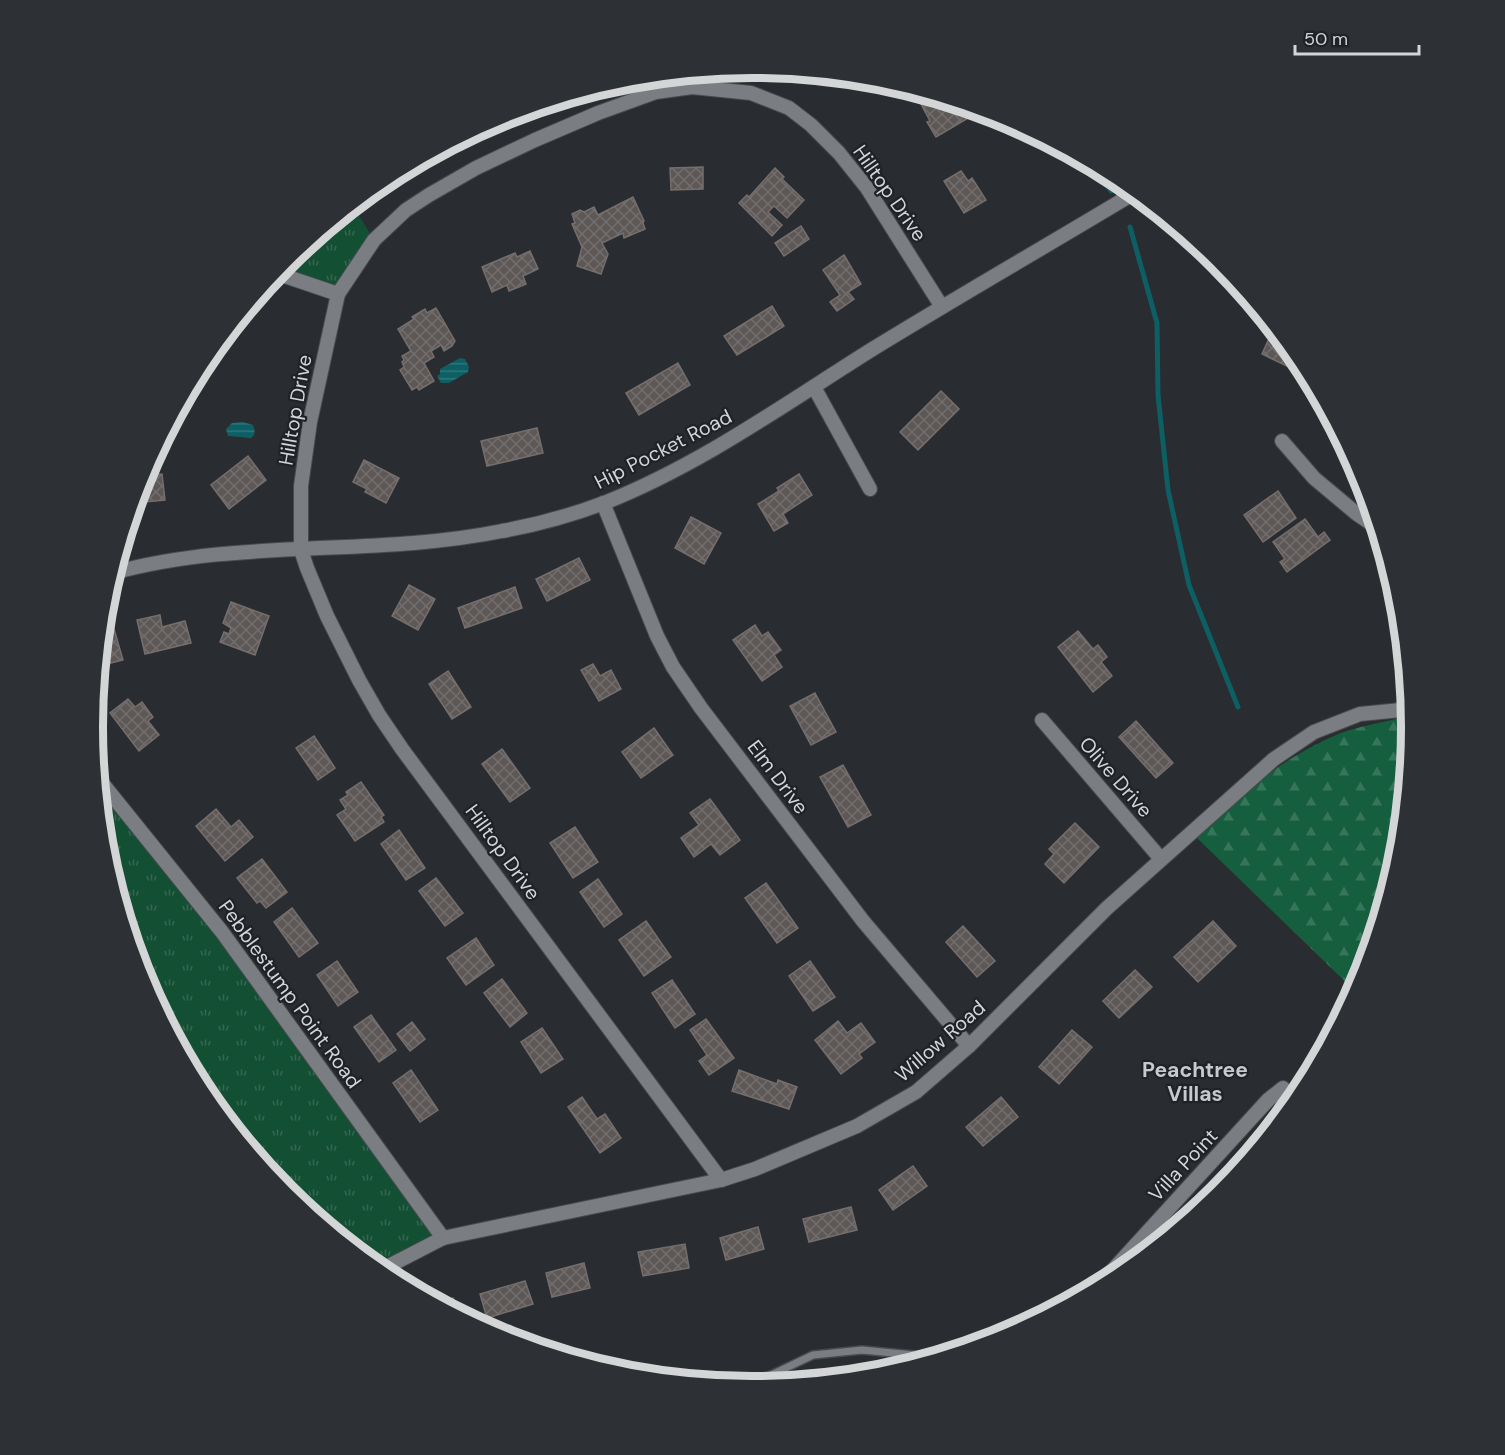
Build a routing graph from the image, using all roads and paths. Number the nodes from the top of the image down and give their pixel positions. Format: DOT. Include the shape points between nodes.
graph roads {
  1 [pos="1127,197"];
  2 [pos="285,276"];
  3 [pos="338,294"];
  4 [pos="942,307"];
  5 [pos="814,387"];
  6 [pos="1282,441"];
  7 [pos="870,489"];
  8 [pos="603,503"];
  9 [pos="1369,522"];
  10 [pos="301,550"];
  11 [pos="122,570"];
  12 [pos="1402,710"];
  13 [pos="1042,720"];
  14 [pos="106,788"];
  15 [pos="1161,859"];
  16 [pos="969,1046"];
  17 [pos="1288,1094"];
  18 [pos="721,1180"];
  19 [pos="443,1238"];
  20 [pos="1118,1265"];
  21 [pos="389,1266"];
  22 [pos="919,1355"];
  23 [pos="768,1377"];
  1 -- 4 [label="street, Hip Pocket Road"];
  2 -- 3 [label="street"];
  3 -- 4 [label="street, Hilltop Drive" via="374,240 429,195 476,168 598,113 656,92 692,87 751,93 789,108 811,125 867,188"];
  3 -- 10 [label="street, Hilltop Drive" via="309,422 301,486"];
  4 -- 5 [label="street, Hip Pocket Road"];
  5 -- 7 [label="street"];
  5 -- 8 [label="street, Hip Pocket Road" via="667,474"];
  6 -- 9 [label="street" via="1314,478"];
  8 -- 10 [label="street, Hip Pocket Road" via="501,532 387,546"];
  8 -- 16 [label="street, Elm Drive" via="673,667 863,921"];
  10 -- 11 [label="street, Hip Pocket Road" via="237,552"];
  10 -- 18 [label="street, Hilltop Drive" via="327,616 379,715"];
  12 -- 15 [label="street, Willow Road" via="1360,714 1314,732 1274,759"];
  13 -- 15 [label="street, Olive Drive"];
  14 -- 19 [label="street, Pebblestump Point Road" via="222,932"];
  15 -- 16 [label="street, Willow Road"];
  16 -- 18 [label="street, Willow Road" via="916,1092 859,1125"];
  17 -- 20 [label="street, Villa Point" via="1283,1088 1268,1100"];
  18 -- 19 [label="street, Willow Road"];
  19 -- 21 [label="street, Willow Road"];
  22 -- 23 [label="lane" via="862,1350 813,1355"];
}
